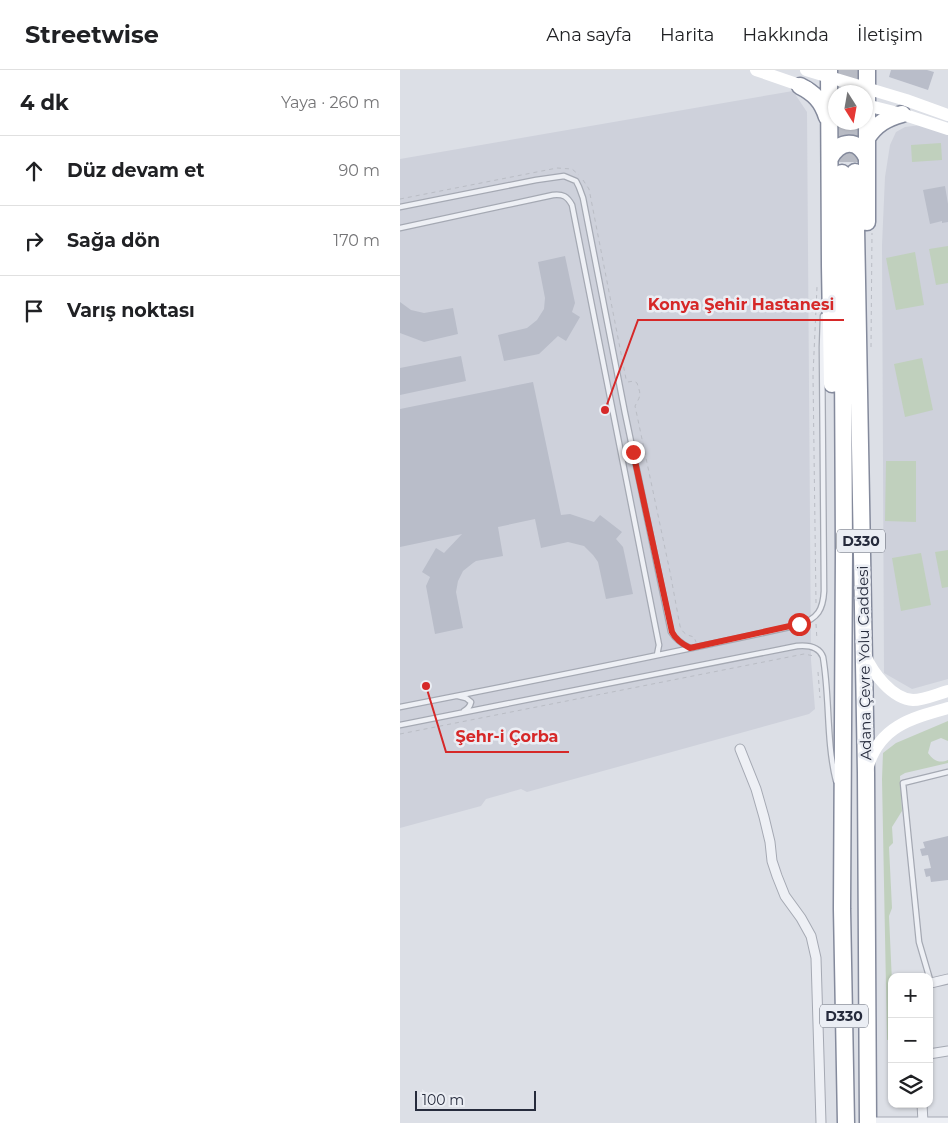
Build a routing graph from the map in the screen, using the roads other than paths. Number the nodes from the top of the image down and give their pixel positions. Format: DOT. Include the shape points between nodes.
graph roads {
  1 [pos="756,70"];
  2 [pos="806,70"];
  3 [pos="867,70"];
  4 [pos="829,73"];
  5 [pos="859,85"];
  6 [pos="867,85"];
  7 [pos="800,86"];
  8 [pos="873,91"];
  9 [pos="828,94"];
  10 [pos="873,105"];
  11 [pos="904,107"];
  12 [pos="948,115"];
  13 [pos="828,121"];
  14 [pos="948,129"];
  15 [pos="830,130"];
  16 [pos="867,130"];
  17 [pos="867,138"];
  18 [pos="830,158"];
  19 [pos="867,158"];
  20 [pos="400,207"];
  21 [pos="400,228"];
  22 [pos="830,266"];
  23 [pos="825,298"];
  24 [pos="824,306"];
  25 [pos="861,534"];
  26 [pos="844,550"];
  27 [pos="690,648"];
  28 [pos="863,650"];
  29 [pos="657,655"];
  30 [pos="948,691"];
  31 [pos="456,696"];
  32 [pos="919,700"];
  33 [pos="400,707"];
  34 [pos="948,708"];
  35 [pos="458,714"];
  36 [pos="922,716"];
  37 [pos="400,725"];
  38 [pos="740,749"];
  39 [pos="948,772"];
  40 [pos="866,773"];
  41 [pos="842,806"];
  42 [pos="928,973"];
  43 [pos="948,980"];
  44 [pos="933,983"];
  45 [pos="948,1051"];
  46 [pos="933,1053"];
  47 [pos="922,1108"];
  48 [pos="948,1122"];
  49 [pos="821,1123"];
  50 [pos="846,1123"];
  51 [pos="868,1123"];
  52 [pos="923,1123"];
  1 -- 7 [label="street"];
  2 -- 4 [label="street"];
  3 -- 6 [label="highway"];
  4 -- 5 [label="street"];
  7 -- 9 [label="street"];
  7 -- 13 [label="highway" via="819,99"];
  8 -- 11 [label="street"];
  10 -- 11 [label="street"];
  11 -- 12 [label="street"];
  11 -- 14 [label="street"];
  11 -- 17 [label="highway" via="882,121"];
  15 -- 18 [label="highway"];
  16 -- 17 [label="highway"];
  17 -- 19 [label="highway"];
  18 -- 19 [label="highway" via="840,146 849,144 861,148"];
  18 -- 22 [label="highway"];
  19 -- 25 [label="highway" via="868,465"];
  20 -- 27 [label="lane" via="536,180 564,176 576,181 583,198 624,413 672,632"];
  21 -- 29 [label="lane" via="554,195 565,195 569,199 659,645"];
  22 -- 23 [label="lane"];
  22 -- 26 [label="highway" via="834,493"];
  24 -- 27 [label="lane" via="822,605 808,622"];
  25 -- 26 [label="highway, Adana Çevre Yolu Caddesi / D330" via="849,172"];
  25 -- 28 [label="highway, Adana Çevre Yolu Caddesi / D330"];
  26 -- 41 [label="highway, Adana Çevre Yolu Caddesi / D330"];
  27 -- 29 [label="lane"];
  28 -- 32 [label="street" via="882,682 898,694"];
  28 -- 40 [label="highway, Adana Çevre Yolu Caddesi / D330"];
  29 -- 31 [label="lane"];
  30 -- 32 [label="street"];
  31 -- 33 [label="lane"];
  31 -- 35 [label="lane" via="471,702 468,709"];
  32 -- 36 [label="street" via="915,706"];
  34 -- 36 [label="street"];
  35 -- 37 [label="lane"];
  35 -- 41 [label="lane" via="797,646 811,646 823,657 832,765"];
  36 -- 40 [label="street" via="900,725 884,737 872,754"];
  38 -- 49 [label="street" via="764,817 776,876 811,936 816,958"];
  39 -- 42 [label="lane" via="903,783 919,942"];
  40 -- 51 [label="highway, Adana Çevre Yolu Caddesi / D330"];
  41 -- 50 [label="highway, Adana Çevre Yolu Caddesi / D330"];
  43 -- 44 [label="street"];
  45 -- 46 [label="street"];
  47 -- 52 [label="street"];
  48 -- 52 [label="street"];
  51 -- 52 [label="street"];
}
